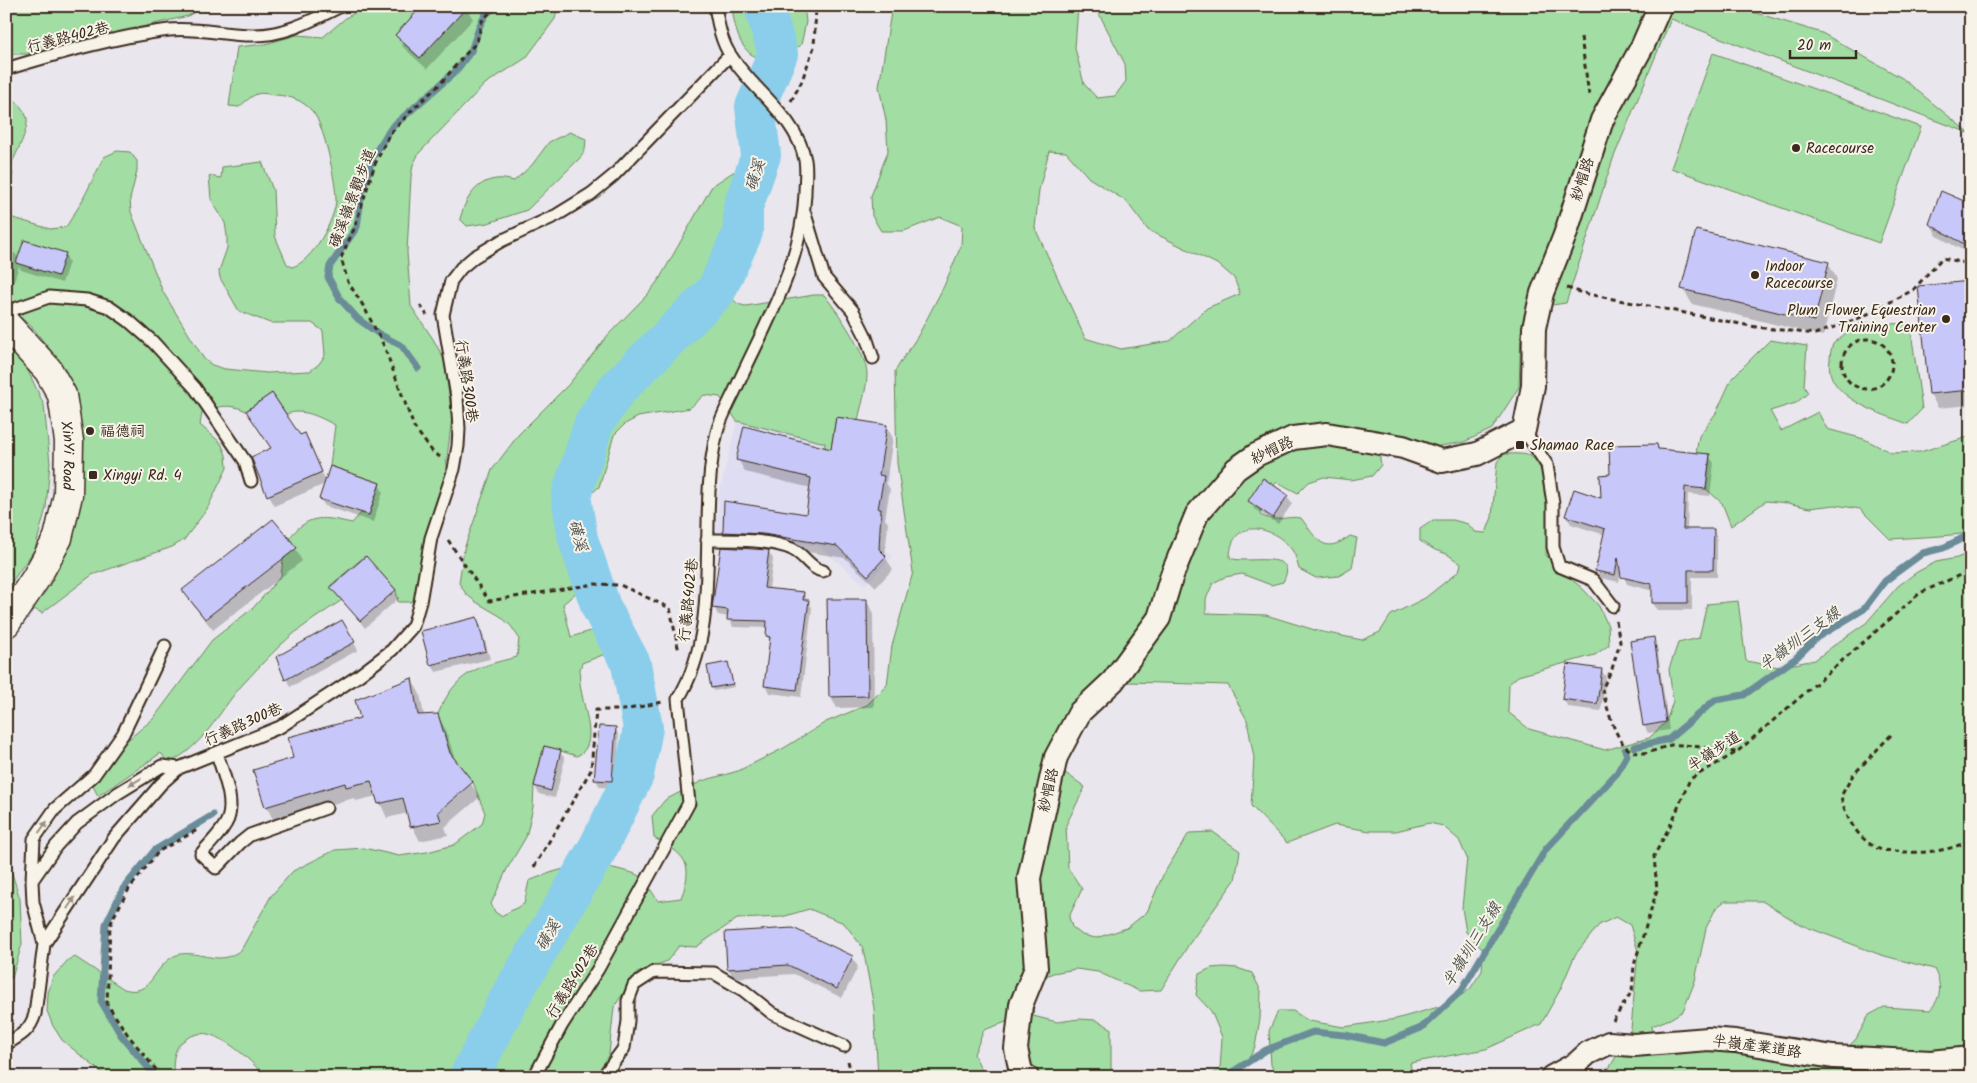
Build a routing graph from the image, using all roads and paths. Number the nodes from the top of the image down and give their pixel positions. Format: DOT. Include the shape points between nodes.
graph roads {
  1 [pos="341,6"];
  2 [pos="496,6"];
  3 [pos="715,6"];
  4 [pos="816,6"];
  5 [pos="1660,6"];
  6 [pos="1581,37"];
  7 [pos="730,55"];
  8 [pos="6,69"];
  9 [pos="801,83"];
  10 [pos="1602,120"];
  11 [pos="804,210"];
  12 [pos="1971,264"];
  13 [pos="1547,282"];
  14 [pos="6,312"];
  15 [pos="6,324"];
  16 [pos="873,358"];
  17 [pos="1852,384"];
  18 [pos="1524,430"];
  19 [pos="454,469"];
  20 [pos="250,481"];
  21 [pos="436,522"];
  22 [pos="707,540"];
  23 [pos="1971,570"];
  24 [pos="824,571"];
  25 [pos="1613,606"];
  26 [pos="6,623"];
  27 [pos="165,646"];
  28 [pos="686,686"];
  29 [pos="678,698"];
  30 [pos="1891,735"];
  31 [pos="1737,752"];
  32 [pos="217,753"];
  33 [pos="179,768"];
  34 [pos="326,808"];
  35 [pos="229,810"];
  36 [pos="1971,840"];
  37 [pos="534,867"];
  38 [pos="32,880"];
  39 [pos="44,944"];
  40 [pos="1609,1043"];
  41 [pos="6,1044"];
  42 [pos="844,1046"];
  43 [pos="1971,1058"];
  44 [pos="534,1076"];
  45 [pos="162,1077"];
  46 [pos="606,1077"];
  47 [pos="1026,1077"];
  48 [pos="1552,1077"];
  1 -- 8 [label="lane, 行義路402巷" via="273,34 171,30 89,46"];
  2 -- 19 [label="path, 磺溪嶺景觀步道" via="482,22 478,42 389,135 341,258 348,282 384,346 414,427 432,451"];
  3 -- 7 [label="lane"];
  4 -- 9 [label="path" via="814,47"];
  5 -- 10 [label="street, 紗帽路" via="1643,45"];
  6 -- 10 [label="path" via="1590,96"];
  7 -- 11 [label="lane, 行義路402巷" via="795,135 804,160"];
  7 -- 19 [label="lane, 行義路300巷" via="613,176 591,194 474,257 451,281 443,315 458,412 459,438"];
  10 -- 13 [label="street, 紗帽路"];
  11 -- 16 [label="lane" via="824,277 854,311"];
  11 -- 22 [label="lane, 行義路402巷" via="790,271 717,432 709,483"];
  12 -- 13 [label="path" via="1942,258 1913,290 1862,317 1816,334 1747,325 1583,293"];
  13 -- 18 [label="street, 紗帽路" via="1534,328 1533,386"];
  14 -- 20 [label="lane" via="49,297 87,300 109,307 153,342 195,388 245,461"];
  15 -- 26 [label="street, XinYi Road" via="48,370 62,395 68,441 68,495 58,538"];
  17 -- 17 [label="path" via="1842,370 1848,347 1861,339 1884,345 1892,359 1892,368 1884,383 1868,389"];
  18 -- 25 [label="lane" via="1547,465 1553,503 1553,547 1559,566 1593,580"];
  18 -- 47 [label="street, 紗帽路" via="1477,454 1442,461 1403,447 1326,434 1294,438 1256,455 1236,469 1197,514 1172,575 1159,618 1113,681 1080,712 1056,757 1029,878 1036,968 1021,1005 1016,1049 1021,1072"];
  19 -- 21 [label="lane, 行義路300巷"];
  21 -- 28 [label="path" via="489,601 595,584 620,585 670,608"];
  21 -- 32 [label="lane, 行義路300巷" via="417,616 413,626 397,644 358,676 280,727"];
  22 -- 24 [label="lane" via="780,546 793,550 817,570"];
  22 -- 28 [label="lane, 行義路402巷" via="708,573 700,643"];
  23 -- 31 [label="path, 半嶺步道" via="1920,593"];
  25 -- 31 [label="path" via="1620,642 1602,689 1612,725 1624,744 1634,752 1656,752 1672,745"];
  38 -- 27 [label="lane, one-way" via="34,839 56,809 94,775 123,734"];
  28 -- 29 [label="lane, 行義路402巷"];
  29 -- 37 [label="path" via="624,710 596,710 590,770"];
  29 -- 44 [label="lane, 行義路402巷" via="688,803 598,969"];
  30 -- 36 [label="path" via="1853,776 1841,796 1844,813 1861,837 1878,849 1917,853 1955,848"];
  31 -- 40 [label="path, 半嶺步道" via="1690,779 1654,856 1657,890 1634,965 1632,991 1608,1027"];
  32 -- 33 [label="lane, 行義路300巷"];
  32 -- 35 [label="lane"];
  33 -- 38 [label="lane, 行義路300巷, one-way" via="162,766 77,823"];
  39 -- 33 [label="lane, 行義路300巷, one-way" via="114,838 160,784"];
  34 -- 35 [label="lane" via="250,835 216,868 201,854 225,825"];
  35 -- 45 [label="path" via="159,851 129,889 110,926 106,1004"];
  38 -- 39 [label="lane, 行義路300巷" via="33,902"];
  39 -- 41 [label="lane, 行義路300巷" via="32,1025"];
  40 -- 43 [label="street, 半嶺產業道路" via="1634,1045 1708,1039 1833,1057 1931,1062"];
  40 -- 48 [label="street"];
  42 -- 46 [label="lane" via="772,1014 714,972 654,972 634,985 628,1002 624,1048"];
}
